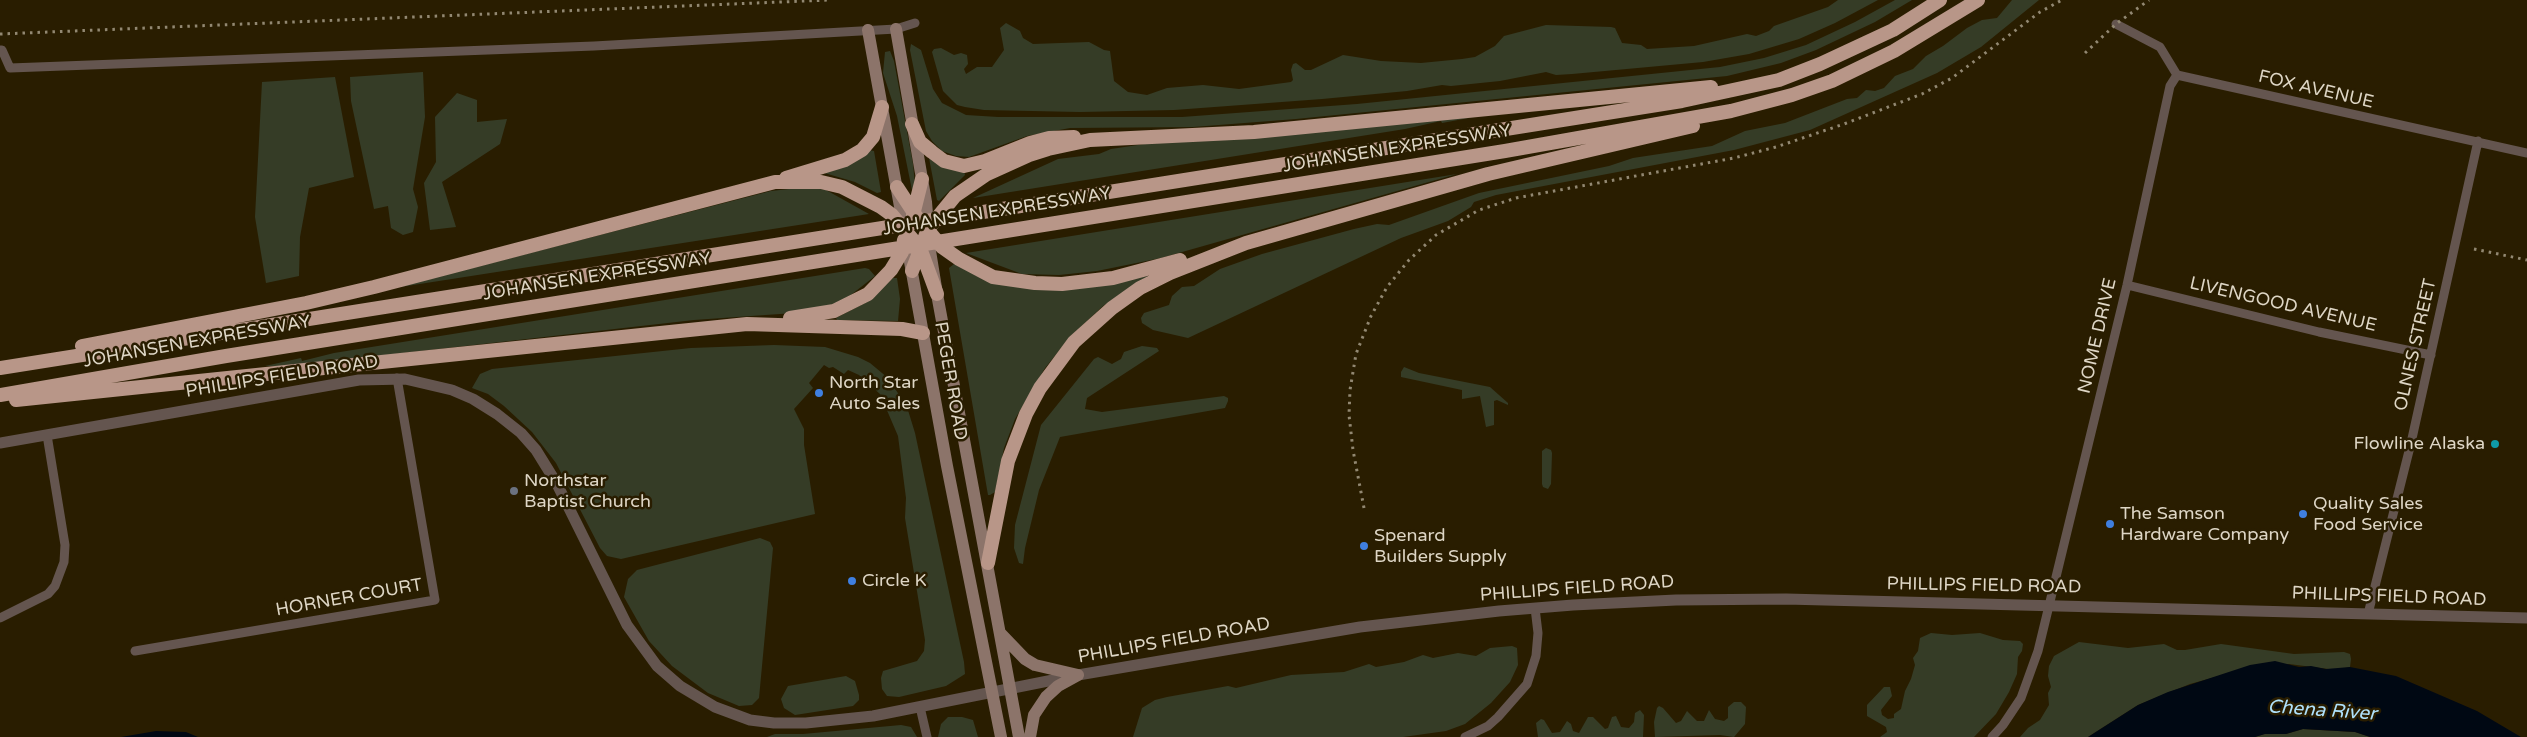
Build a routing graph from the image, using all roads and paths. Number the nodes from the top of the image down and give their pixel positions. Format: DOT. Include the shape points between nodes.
graph roads {
  1 [pos="1940,0"];
  2 [pos="1978,0"];
  3 [pos="915,23"];
  4 [pos="2116,24"];
  5 [pos="896,29"];
  6 [pos="868,30"];
  7 [pos="0,50"];
  8 [pos="2178,75"];
  9 [pos="1779,80"];
  10 [pos="882,107"];
  11 [pos="1731,111"];
  12 [pos="912,124"];
  13 [pos="1090,140"];
  14 [pos="2478,141"];
  15 [pos="2527,153"];
  16 [pos="922,179"];
  17 [pos="776,182"];
  18 [pos="897,187"];
  19 [pos="914,212"];
  20 [pos="928,229"];
  21 [pos="906,233"];
  22 [pos="1246,242"];
  23 [pos="920,248"];
  24 [pos="912,271"];
  25 [pos="2127,284"];
  26 [pos="937,294"];
  27 [pos="765,323"];
  28 [pos="923,333"];
  29 [pos="2431,355"];
  30 [pos="59,358"];
  31 [pos="0,368"];
  32 [pos="397,378"];
  33 [pos="0,394"];
  34 [pos="0,401"];
  35 [pos="47,435"];
  36 [pos="0,443"];
  37 [pos="988,563"];
  38 [pos="2048,605"];
  39 [pos="1535,608"];
  40 [pos="2368,614"];
  41 [pos="0,618"];
  42 [pos="2527,618"];
  43 [pos="1001,634"];
  44 [pos="135,652"];
  45 [pos="1078,675"];
  46 [pos="1010,690"];
  47 [pos="993,693"];
  48 [pos="920,707"];
  49 [pos="927,737"];
  50 [pos="1001,737"];
  51 [pos="1019,737"];
  52 [pos="1030,737"];
  53 [pos="1465,737"];
  54 [pos="1992,737"];
  1 -- 9 [label="highway, JOHANSEN EXPRESSWAY" via="1893,30"];
  2 -- 11 [label="highway, JOHANSEN EXPRESSWAY" via="1894,51 1832,81 1792,96"];
  3 -- 5 [label="street"];
  4 -- 8 [label="street" via="2160,47"];
  5 -- 6 [label="street"];
  5 -- 12 [label="main road, PEGER ROAD"];
  6 -- 7 [label="street" via="594,46 10,68"];
  6 -- 10 [label="main road, PEGER ROAD"];
  8 -- 14 [label="street, FOX AVENUE"];
  8 -- 25 [label="street, NOME DRIVE" via="2170,86"];
  9 -- 13 [label="highway" via="1254,132"];
  9 -- 30 [label="highway, JOHANSEN EXPRESSWAY" via="1682,101 1536,125"];
  10 -- 17 [label="highway" via="873,137 862,150 845,160"];
  10 -- 18 [label="main road, PEGER ROAD"];
  11 -- 22 [label="highway" via="1664,134 1488,174"];
  11 -- 33 [label="highway, JOHANSEN EXPRESSWAY" via="1505,151"];
  12 -- 13 [label="highway" via="920,142 932,152 944,161 964,166 1049,138 1069,136"];
  12 -- 16 [label="main road, PEGER ROAD"];
  13 -- 20 [label="highway" via="1029,155 987,174 956,196"];
  14 -- 15 [label="street, FOX AVENUE"];
  14 -- 29 [label="street, OLNES STREET"];
  16 -- 19 [label="highway"];
  16 -- 20 [label="main road, PEGER ROAD"];
  17 -- 21 [label="highway" via="804,181 842,187 881,207"];
  17 -- 30 [label="highway" via="306,303 86,344"];
  18 -- 19 [label="highway"];
  18 -- 21 [label="main road, PEGER ROAD"];
  19 -- 20 [label="highway"];
  19 -- 21 [label="highway"];
  20 -- 22 [label="highway" via="949,252 978,270 993,277 1035,283 1062,284 1114,278"];
  20 -- 23 [label="highway"];
  20 -- 26 [label="main road, PEGER ROAD"];
  21 -- 23 [label="highway"];
  21 -- 24 [label="main road, PEGER ROAD"];
  21 -- 27 [label="highway" via="902,252 891,270 868,294 834,311"];
  22 -- 37 [label="highway" via="1140,288 1074,342 1040,388 1017,434 1000,489"];
  23 -- 24 [label="highway"];
  23 -- 26 [label="highway"];
  24 -- 28 [label="main road, PEGER ROAD"];
  25 -- 29 [label="street, LIVENGOOD AVENUE" via="2319,332"];
  25 -- 38 [label="street, NOME DRIVE"];
  26 -- 37 [label="main road, PEGER ROAD"];
  27 -- 28 [label="highway" via="902,329"];
  27 -- 34 [label="highway"];
  28 -- 47 [label="main road, PEGER ROAD"];
  29 -- 40 [label="street, OLNES STREET"];
  30 -- 31 [label="highway, JOHANSEN EXPRESSWAY"];
  32 -- 35 [label="street, PHILLIPS FIELD ROAD" via="352,381"];
  32 -- 44 [label="street, HORNER COURT" via="435,600"];
  32 -- 48 [label="street, PHILLIPS FIELD ROAD" via="435,384 473,399 505,419 528,441 557,484 636,640 664,672 692,694 726,712 774,723 822,722"];
  35 -- 36 [label="street, PHILLIPS FIELD ROAD"];
  35 -- 41 [label="street" via="65,545 64,562 55,586 48,594"];
  37 -- 43 [label="main road, PEGER ROAD"];
  38 -- 39 [label="street, PHILLIPS FIELD ROAD" via="1728,599"];
  38 -- 40 [label="street, PHILLIPS FIELD ROAD"];
  38 -- 54 [label="street, NOME DRIVE" via="2028,683 2012,712"];
  39 -- 45 [label="street, PHILLIPS FIELD ROAD" via="1360,627"];
  39 -- 53 [label="street" via="1536,656 1527,684 1488,726"];
  40 -- 42 [label="street, PHILLIPS FIELD ROAD"];
  43 -- 45 [label="main road" via="1035,665"];
  43 -- 46 [label="main road, PEGER ROAD"];
  45 -- 46 [label="street, PHILLIPS FIELD ROAD"];
  45 -- 52 [label="main road" via="1058,686 1039,707"];
  46 -- 47 [label="street, PHILLIPS FIELD ROAD"];
  46 -- 51 [label="main road, PEGER ROAD"];
  47 -- 48 [label="street, PHILLIPS FIELD ROAD"];
  47 -- 50 [label="main road, PEGER ROAD"];
  48 -- 49 [label="street"];
}
